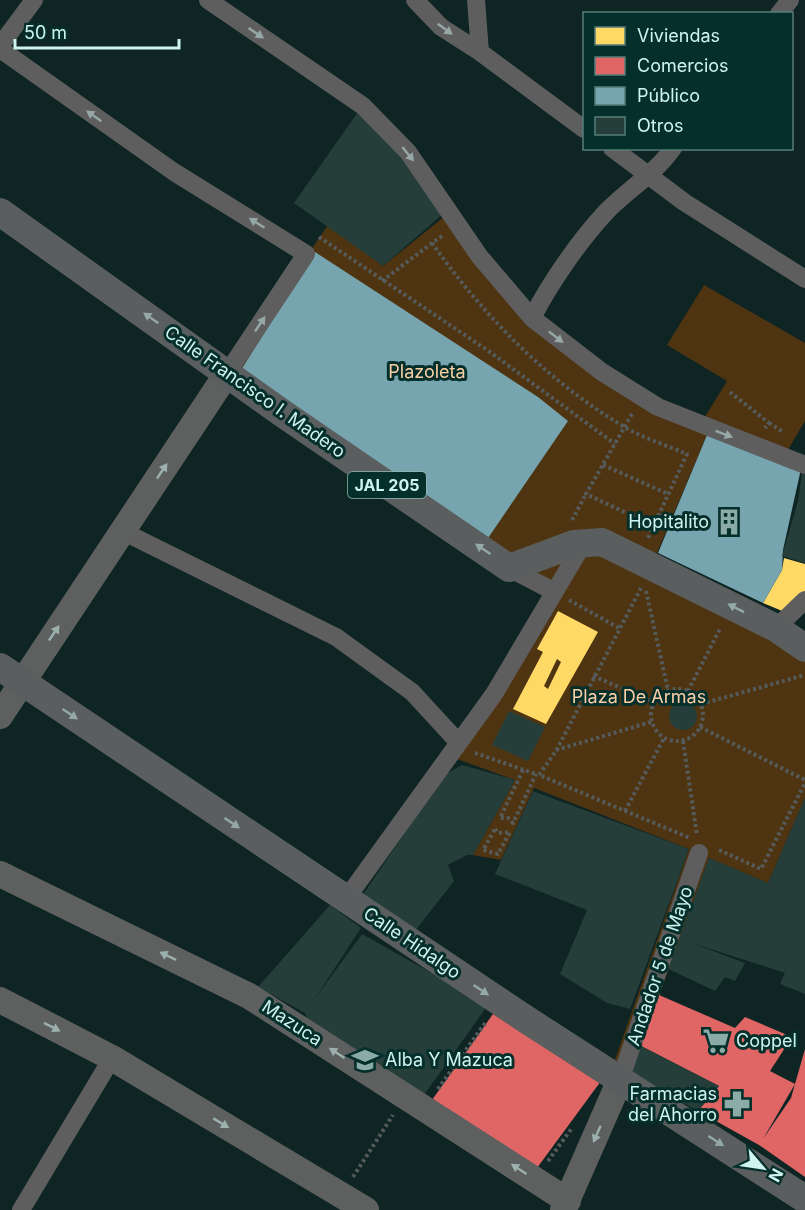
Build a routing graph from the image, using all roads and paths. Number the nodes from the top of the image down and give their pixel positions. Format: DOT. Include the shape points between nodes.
graph roads {
  1 [pos="34,0"];
  2 [pos="208,0"];
  3 [pos="415,0"];
  4 [pos="476,0"];
  5 [pos="790,0"];
  6 [pos="781,12"];
  7 [pos="0,48"];
  8 [pos="480,52"];
  9 [pos="583,128"];
  10 [pos="615,150"];
  11 [pos="672,150"];
  12 [pos="647,175"];
  13 [pos="0,212"];
  14 [pos="319,237"];
  15 [pos="432,243"];
  16 [pos="805,279"];
  17 [pos="382,281"];
  18 [pos="532,318"];
  19 [pos="228,372"];
  20 [pos="730,392"];
  21 [pos="633,411"];
  22 [pos="769,423"];
  23 [pos="624,427"];
  24 [pos="763,432"];
  25 [pos="783,432"];
  26 [pos="615,444"];
  27 [pos="603,465"];
  28 [pos="805,465"];
  29 [pos="668,494"];
  30 [pos="122,531"];
  31 [pos="583,544"];
  32 [pos="509,568"];
  33 [pos="553,591"];
  34 [pos="805,600"];
  35 [pos="723,624"];
  36 [pos="619,628"];
  37 [pos="776,628"];
  38 [pos="805,648"];
  39 [pos="11,674"];
  40 [pos="805,675"];
  41 [pos="593,676"];
  42 [pos="668,690"];
  43 [pos="688,691"];
  44 [pos="654,702"];
  45 [pos="701,704"];
  46 [pos="0,716"];
  47 [pos="651,722"];
  48 [pos="700,727"];
  49 [pos="664,738"];
  50 [pos="683,741"];
  51 [pos="462,746"];
  52 [pos="556,751"];
  53 [pos="523,770"];
  54 [pos="537,775"];
  55 [pos="805,782"];
  56 [pos="804,790"];
  57 [pos="625,811"];
  58 [pos="698,847"];
  59 [pos="498,854"];
  60 [pos="0,874"];
  61 [pos="346,899"];
  62 [pos="0,1000"];
  63 [pos="500,1002"];
  64 [pos="112,1058"];
  65 [pos="620,1080"];
  66 [pos="414,1103"];
  67 [pos="341,1195"];
  68 [pos="805,1199"];
  69 [pos="565,1205"];
  70 [pos="21,1210"];
  71 [pos="366,1210"];
  1 -- 7 [label="street"];
  2 -- 18 [label="street, one-way" via="363,106 408,152 480,257"];
  3 -- 8 [label="street, one-way" via="441,27"];
  4 -- 8 [label="street"];
  5 -- 6 [label="street"];
  19 -- 7 [label="street, one-way" via="306,254 174,172"];
  8 -- 9 [label="street"];
  10 -- 12 [label="street"];
  11 -- 12 [label="street"];
  12 -- 16 [label="street"];
  12 -- 18 [label="street" via="606,212 543,297"];
  19 -- 13 [label="main road, Calle Francisco I. Madero / JAL 205, one-way"];
  14 -- 17 [label="path"];
  15 -- 17 [label="path"];
  17 -- 26 [label="path" via="490,352"];
  18 -- 28 [label="street, one-way" via="602,372 658,407"];
  30 -- 19 [label="main road, one-way"];
  32 -- 19 [label="main road, Calle Francisco I. Madero / JAL 205, one-way"];
  20 -- 22 [label="path"];
  21 -- 23 [label="path"];
  22 -- 24 [label="path"];
  22 -- 25 [label="path"];
  23 -- 26 [label="path"];
  23 -- 29 [label="path" via="687,454"];
  26 -- 27 [label="path"];
  27 -- 29 [label="path"];
  27 -- 29 [label="path" via="586,494 654,526"];
  39 -- 30 [label="main road, one-way"];
  30 -- 51 [label="street" via="336,637 412,692"];
  31 -- 32 [label="main road"];
  31 -- 33 [label="street"];
  37 -- 31 [label="main road, one-way" via="612,546 602,542"];
  32 -- 33 [label="street"];
  33 -- 36 [label="path"];
  33 -- 51 [label="street"];
  34 -- 37 [label="street"];
  35 -- 43 [label="path"];
  36 -- 41 [label="path"];
  36 -- 42 [label="path" via="644,582"];
  37 -- 38 [label="main road"];
  39 -- 46 [label="main road"];
  39 -- 61 [label="main road, Calle Hidalgo, one-way"];
  40 -- 45 [label="path"];
  41 -- 44 [label="path"];
  41 -- 52 [label="path"];
  42 -- 43 [label="path"];
  42 -- 44 [label="path"];
  43 -- 45 [label="path"];
  44 -- 47 [label="path"];
  45 -- 48 [label="path"];
  47 -- 49 [label="path"];
  47 -- 52 [label="path"];
  48 -- 50 [label="path"];
  48 -- 55 [label="path"];
  49 -- 50 [label="path"];
  49 -- 57 [label="path"];
  50 -- 58 [label="path"];
  51 -- 53 [label="path"];
  51 -- 61 [label="street"];
  52 -- 54 [label="path"];
  53 -- 54 [label="path"];
  53 -- 54 [label="path" via="500,818 508,818 513,824"];
  54 -- 57 [label="path"];
  55 -- 56 [label="path"];
  56 -- 58 [label="path" via="761,869"];
  57 -- 58 [label="path"];
  58 -- 65 [label="street, Andador 5 de Mayo"];
  59 -- 59 [label="path" via="510,832 495,829 483,850"];
  66 -- 60 [label="main road, Mazuca, one-way" via="249,996"];
  61 -- 63 [label="main road, Calle Hidalgo, one-way"];
  62 -- 64 [label="main road, one-way"];
  63 -- 65 [label="main road, Calle Hidalgo"];
  63 -- 66 [label="path"];
  64 -- 67 [label="main road, one-way"];
  64 -- 70 [label="street"];
  65 -- 68 [label="main road, Calle Hidalgo, one-way"];
  65 -- 69 [label="main road, one-way"];
  66 -- 67 [label="path"];
  69 -- 66 [label="main road, Mazuca, one-way"];
  67 -- 71 [label="main road"];
}
